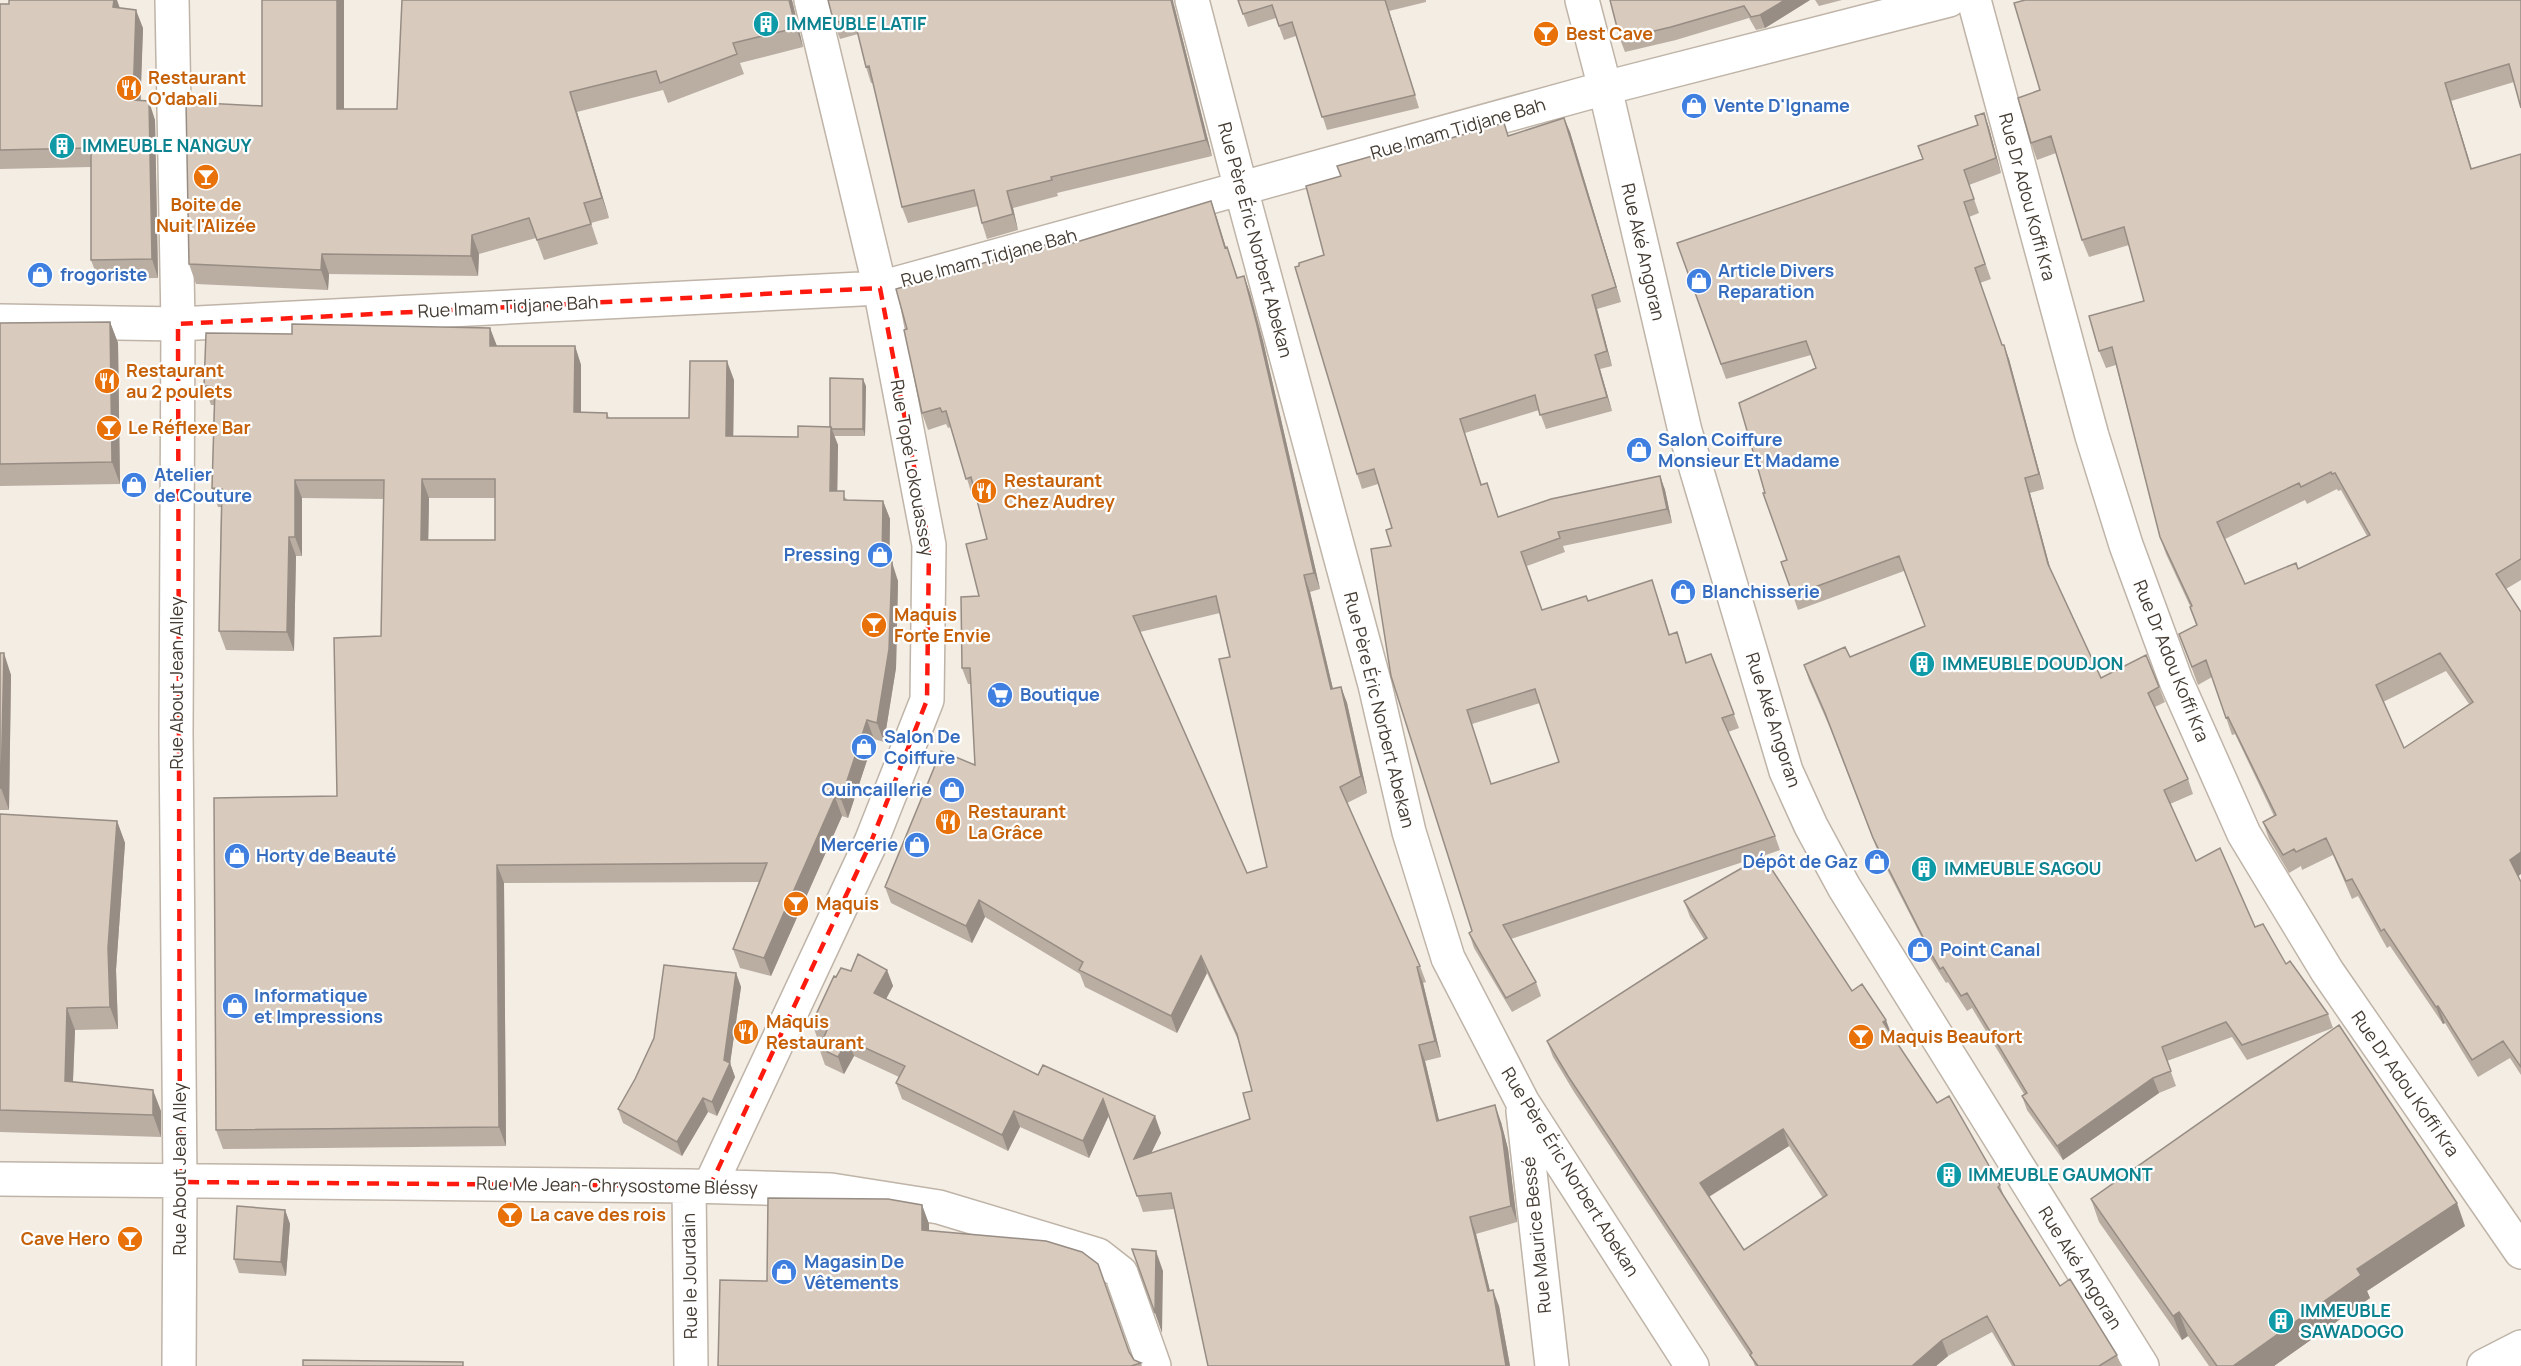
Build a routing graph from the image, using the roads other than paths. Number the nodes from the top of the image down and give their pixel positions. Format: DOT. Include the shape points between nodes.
graph roads {
  1 [pos="172,0"];
  2 [pos="811,0"];
  3 [pos="1192,0"];
  4 [pos="1582,0"];
  5 [pos="1949,0"];
  6 [pos="1974,0"];
  7 [pos="1605,88"];
  8 [pos="1241,189"];
  9 [pos="880,288"];
  10 [pos="0,321"];
  11 [pos="178,324"];
  12 [pos="1522,1103"];
  13 [pos="0,1179"];
  14 [pos="180,1182"];
  15 [pos="699,1186"];
  16 [pos="2521,1252"];
  17 [pos="2521,1347"];
  18 [pos="179,1366"];
  19 [pos="691,1366"];
  20 [pos="1154,1366"];
  21 [pos="1552,1366"];
  22 [pos="1692,1366"];
  23 [pos="2142,1366"];
  24 [pos="2484,1366"];
  1 -- 11 [label="street, Rue About Jean Alley"];
  2 -- 9 [label="street, Rue Topé Lokouassey"];
  3 -- 8 [label="street, Rue Père Éric Norbert Abekan"];
  4 -- 7 [label="street, Rue Aké Angoran"];
  5 -- 7 [label="street, Rue Imam Tidjane Bah"];
  6 -- 16 [label="street, Rue Dr Adou Koffi Kra" via="2092,436 2126,545 2176,681 2250,844 2327,971"];
  7 -- 8 [label="street, Rue Imam Tidjane Bah"];
  7 -- 23 [label="street, Rue Aké Angoran" via="1685,430 1786,771 1844,887"];
  8 -- 9 [label="street, Rue Imam Tidjane Bah"];
  8 -- 12 [label="street, Rue Père Éric Norbert Abekan" via="1375,685 1412,843 1448,958"];
  9 -- 11 [label="street, Rue Imam Tidjane Bah"];
  9 -- 15 [label="street, Rue Topé Lokouassey" via="929,545 927,700 871,842"];
  10 -- 11 [label="street, Rue Imam Tidjane Bah"];
  11 -- 14 [label="street, Rue About Jean Alley"];
  12 -- 21 [label="street, Rue Maurice Bessé"];
  12 -- 22 [label="street, Rue Père Éric Norbert Abekan"];
  13 -- 14 [label="street, Rue Me Jean-Chrysostome Bléssy"];
  14 -- 15 [label="street, Rue Me Jean-Chrysostome Bléssy"];
  14 -- 18 [label="street, Rue About Jean Alley"];
  15 -- 19 [label="street, Rue le Jourdain"];
  15 -- 20 [label="street, Rue Me Jean-Chrysostome Bléssy" via="831,1190 939,1207 1098,1255 1121,1273"];
  17 -- 24 [label="street"];
}
